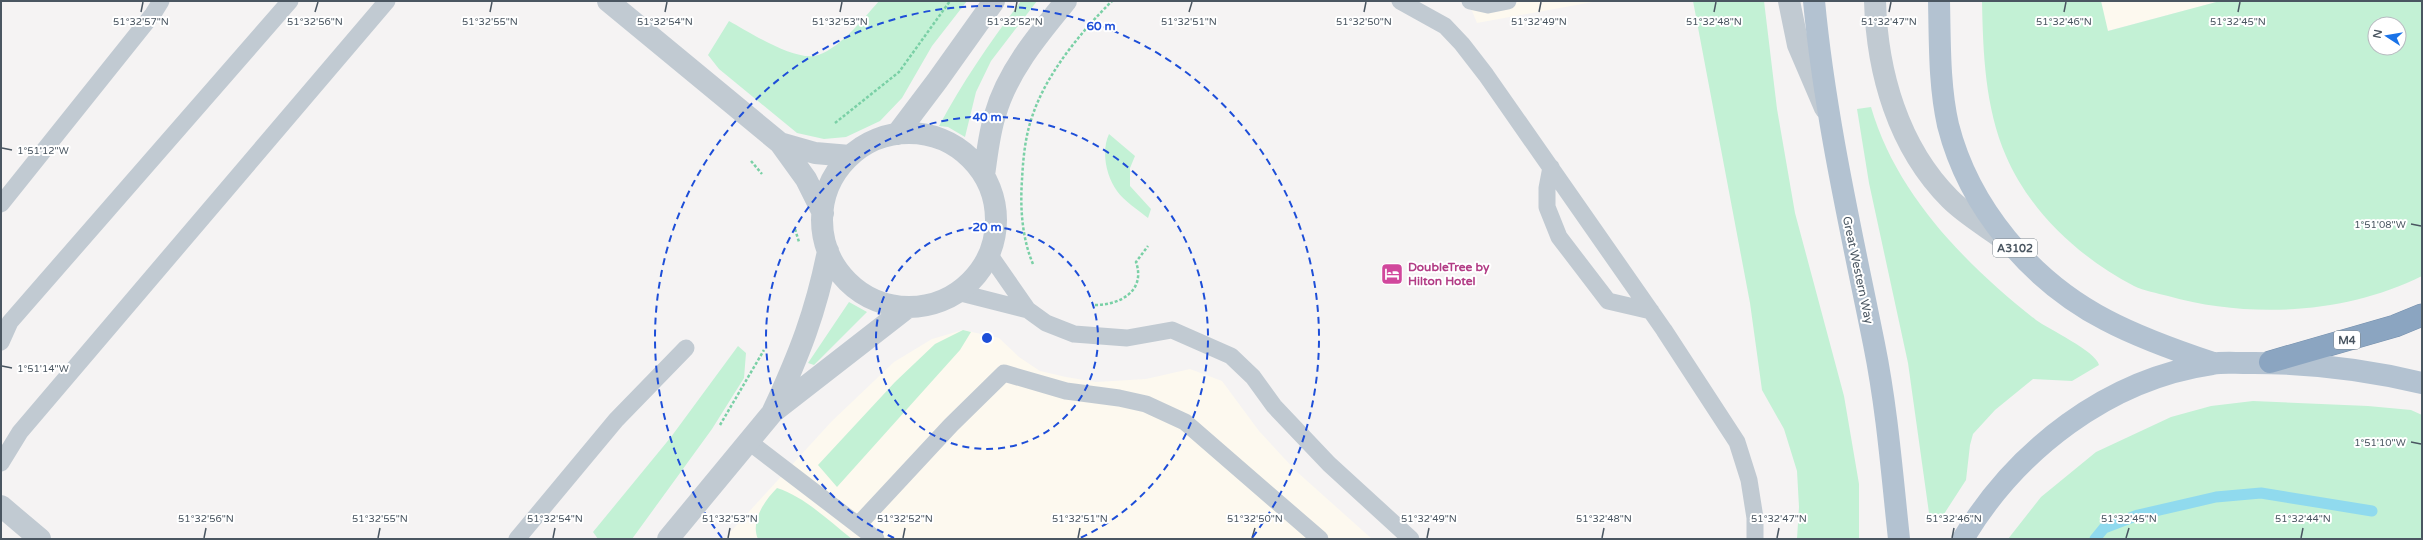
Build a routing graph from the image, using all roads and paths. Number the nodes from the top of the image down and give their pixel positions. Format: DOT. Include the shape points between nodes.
graph roads {
  1 [pos="161,1"];
  2 [pos="290,1"];
  3 [pos="387,1"];
  4 [pos="950,1"];
  5 [pos="994,1"];
  6 [pos="1066,1"];
  7 [pos="1112,1"];
  8 [pos="1400,1"];
  9 [pos="1470,1"];
  10 [pos="1508,1"];
  11 [pos="1789,1"];
  12 [pos="1814,1"];
  13 [pos="1875,1"];
  14 [pos="1939,1"];
  15 [pos="619,4"];
  16 [pos="1421,6"];
  17 [pos="1828,116"];
  18 [pos="832,125"];
  19 [pos="897,134"];
  20 [pos="780,143"];
  21 [pos="850,156"];
  22 [pos="1551,167"];
  23 [pos="984,175"];
  24 [pos="765,178"];
  25 [pos="1,204"];
  26 [pos="823,213"];
  27 [pos="794,226"];
  28 [pos="2011,244"];
  29 [pos="800,245"];
  30 [pos="1148,246"];
  31 [pos="828,251"];
  32 [pos="989,254"];
  33 [pos="1036,271"];
  34 [pos="957,292"];
  35 [pos="1089,305"];
  36 [pos="908,307"];
  37 [pos="1028,310"];
  38 [pos="1651,311"];
  39 [pos="2422,315"];
  40 [pos="1,342"];
  41 [pos="766,345"];
  42 [pos="686,348"];
  43 [pos="2270,362"];
  44 [pos="2213,363"];
  45 [pos="2422,383"];
  46 [pos="773,412"];
  47 [pos="717,429"];
  48 [pos="748,441"];
  49 [pos="1,463"];
  50 [pos="1,506"];
  51 [pos="858,525"];
  52 [pos="678,535"];
  53 [pos="40,539"];
  54 [pos="517,539"];
  55 [pos="876,539"];
  56 [pos="1320,539"];
  57 [pos="1411,539"];
  58 [pos="1754,539"];
  59 [pos="1899,539"];
  60 [pos="1963,539"];
  1 -- 25 [label="lane"];
  2 -- 40 [label="lane" via="10,322"];
  3 -- 49 [label="lane" via="20,432"];
  4 -- 18 [label="path" via="899,72"];
  5 -- 19 [label="street"];
  6 -- 23 [label="street" via="1024,55 1003,92 991,128"];
  7 -- 33 [label="path" via="1093,20 1064,58 1043,92 1032,118 1026,145 1020,200 1024,232"];
  8 -- 16 [label="lane"];
  9 -- 10 [label="lane" via="1488,4"];
  11 -- 17 [label="street" via="1798,45"];
  12 -- 17 [label="main road, Great Western Way"];
  13 -- 28 [label="street" via="1877,36 1892,104 1917,158 1950,199"];
  14 -- 28 [label="main road, A3102" via="1941,63 1948,125 1978,196"];
  15 -- 20 [label="street"];
  16 -- 22 [label="lane" via="1462,44"];
  17 -- 59 [label="main road, Great Western Way" via="1874,344 1884,406"];
  19 -- 21 [label="street" via="878,138"];
  19 -- 23 [label="street" via="919,133 940,138 960,149"];
  20 -- 21 [label="street" via="815,153"];
  20 -- 24 [label="path" via="750,160"];
  20 -- 26 [label="street" via="806,179"];
  21 -- 26 [label="street" via="834,176 826,194"];
  22 -- 38 [label="lane"];
  22 -- 38 [label="lane" via="1547,207 1560,237 1608,301"];
  23 -- 32 [label="street" via="996,208 996,231"];
  26 -- 31 [label="street" via="823,232"];
  27 -- 29 [label="path"];
  28 -- 44 [label="main road, A3102" via="2052,284 2104,320 2163,346"];
  30 -- 35 [label="path" via="1136,262 1139,270 1137,281 1128,298 1116,304"];
  31 -- 36 [label="street" via="841,274 859,292 883,303"];
  31 -- 46 [label="street" via="812,321"];
  32 -- 34 [label="street" via="977,275"];
  32 -- 37 [label="lane"];
  34 -- 36 [label="street" via="934,304"];
  34 -- 37 [label="lane"];
  36 -- 46 [label="street"];
  37 -- 57 [label="lane" via="1060,329 1101,338 1127,338 1172,330 1231,356 1253,377 1274,406 1329,464"];
  38 -- 58 [label="lane" via="1737,442 1750,480 1755,518"];
  39 -- 43 [label="highway, M4" via="2395,326"];
  41 -- 47 [label="path"];
  42 -- 54 [label="lane" via="616,420"];
  43 -- 44 [label="main road"];
  43 -- 45 [label="main road" via="2346,368"];
  44 -- 60 [label="main road" via="2155,379 2130,389 2062,428 2022,462 2002,484"];
  46 -- 48 [label="street"];
  48 -- 51 [label="lane"];
  48 -- 52 [label="street"];
  50 -- 53 [label="street"];
  51 -- 55 [label="lane"];
  51 -- 56 [label="lane" via="951,425 1004,373 1066,391 1146,404 1185,422"];
}
